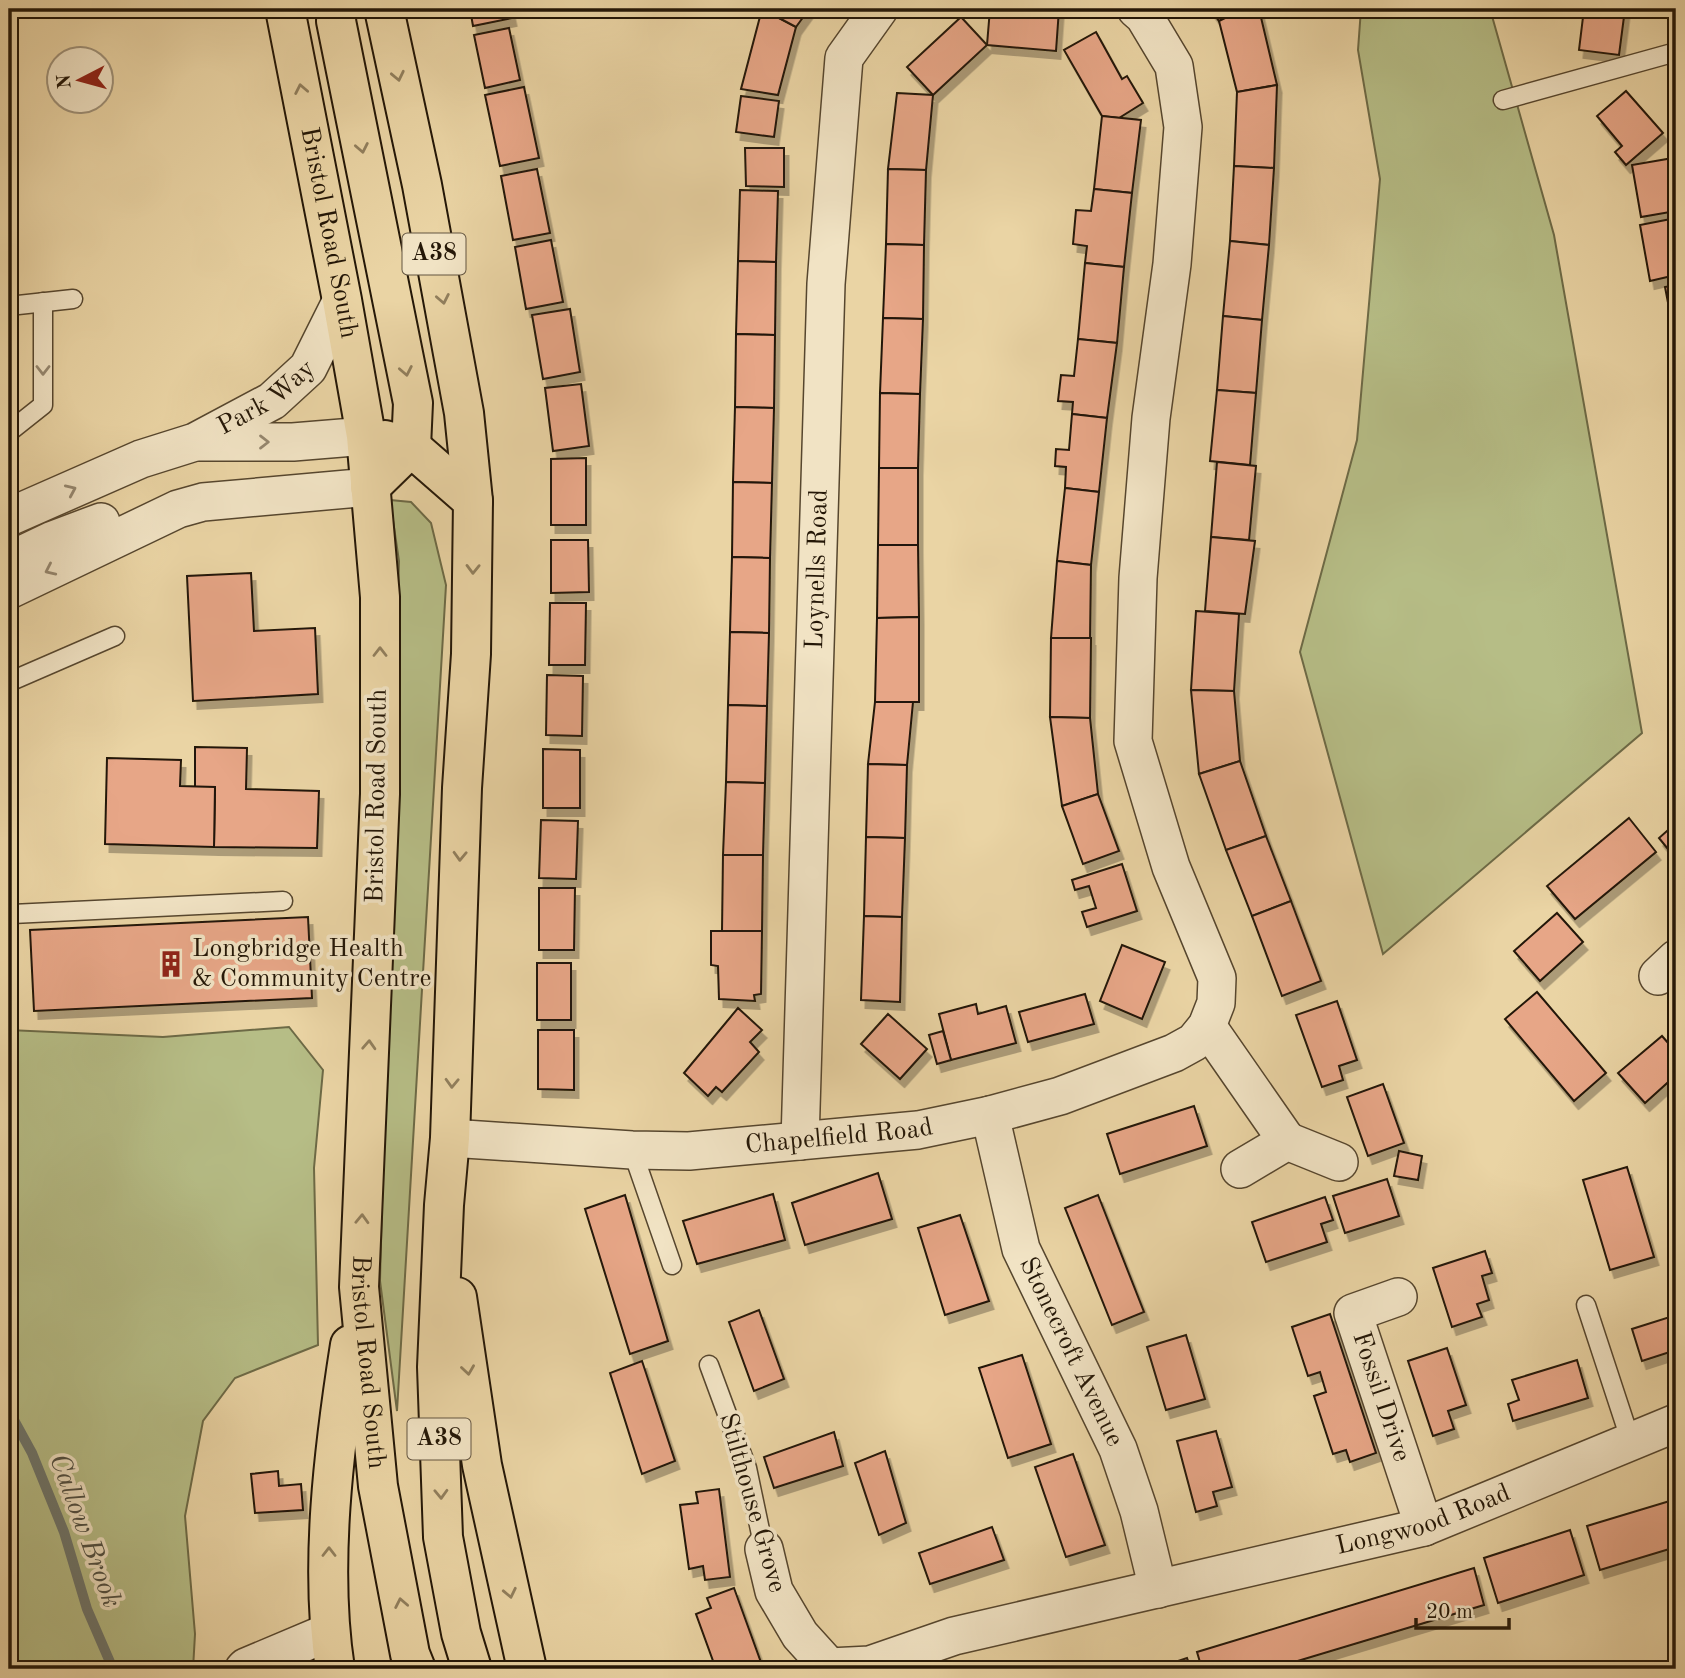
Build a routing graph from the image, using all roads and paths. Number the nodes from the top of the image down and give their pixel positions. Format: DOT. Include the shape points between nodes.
graph roads {
  1 [pos="285,9"];
  2 [pos="337,9"];
  3 [pos="384,9"];
  4 [pos="879,9"];
  5 [pos="1136,9"];
  6 [pos="1676,52"];
  7 [pos="1503,100"];
  8 [pos="73,299"];
  9 [pos="342,300"];
  10 [pos="43,302"];
  11 [pos="9,306"];
  12 [pos="9,432"];
  13 [pos="366,436"];
  14 [pos="195,442"];
  15 [pos="411,447"];
  16 [pos="370,487"];
  17 [pos="473,501"];
  18 [pos="178,509"];
  19 [pos="9,517"];
  20 [pos="9,561"];
  21 [pos="9,590"];
  22 [pos="115,636"];
  23 [pos="9,682"];
  24 [pos="283,901"];
  25 [pos="9,909"];
  26 [pos="1207,1026"];
  27 [pos="990,1115"];
  28 [pos="450,1138"];
  29 [pos="800,1141"];
  30 [pos="1287,1141"];
  31 [pos="632,1150"];
  32 [pos="1339,1162"];
  33 [pos="1241,1169"];
  34 [pos="444,1205"];
  35 [pos="672,1265"];
  36 [pos="359,1287"];
  37 [pos="1398,1297"];
  38 [pos="1586,1306"];
  39 [pos="709,1365"];
  40 [pos="1676,1423"];
  41 [pos="1631,1442"];
  42 [pos="1424,1527"];
  43 [pos="764,1549"];
  44 [pos="1158,1589"];
  45 [pos="329,1632"];
  46 [pos="244,1669"];
  47 [pos="335,1669"];
  48 [pos="416,1669"];
  49 [pos="472,1669"];
  50 [pos="527,1669"];
  9 -- 1 [label="highway, Bristol Road South / A38, one-way"];
  2 -- 15 [label="highway, one-way" via="413,403"];
  3 -- 17 [label="highway, A38, one-way" via="464,413"];
  4 -- 29 [label="street, Loynells Road" via="844,58 826,284"];
  5 -- 26 [label="street" via="1174,66 1183,127 1172,264 1149,431 1133,741 1171,867 1217,978 1216,1003"];
  6 -- 7 [label="lane"];
  8 -- 10 [label="lane"];
  9 -- 13 [label="highway, Bristol Road South / A38"];
  9 -- 14 [label="street, Park Way" via="308,368 272,401"];
  10 -- 11 [label="lane"];
  10 -- 12 [label="lane, one-way" via="43,405"];
  14 -- 13 [label="street, Park Way, one-way"];
  13 -- 15 [label="highway"];
  13 -- 16 [label="highway, Bristol Road South / A38"];
  19 -- 14 [label="street, Park Way, one-way" via="141,459"];
  15 -- 16 [label="highway"];
  15 -- 17 [label="highway"];
  16 -- 18 [label="street" via="203,502"];
  36 -- 16 [label="highway, Bristol Road South / A38, one-way" via="380,794 380,597"];
  17 -- 28 [label="highway, A38, one-way" via="471,654"];
  18 -- 20 [label="street" via="125,513"];
  18 -- 21 [label="street, one-way"];
  22 -- 23 [label="lane"];
  24 -- 25 [label="lane" via="12,914"];
  26 -- 27 [label="street, Chapelfield Road" via="1194,1042 1174,1053 1060,1096"];
  26 -- 30 [label="street"];
  27 -- 29 [label="street, Chapelfield Road" via="918,1130"];
  27 -- 44 [label="street, Stonecroft Avenue" via="1021,1249 1118,1449"];
  28 -- 31 [label="street, Chapelfield Road"];
  28 -- 34 [label="highway, A38"];
  29 -- 31 [label="street, Chapelfield Road" via="689,1151"];
  30 -- 32 [label="street"];
  30 -- 33 [label="street"];
  31 -- 35 [label="lane"];
  34 -- 49 [label="highway, A38, one-way" via="437,1367 443,1538"];
  34 -- 50 [label="highway, one-way" via="482,1465"];
  45 -- 36 [label="highway, one-way" via="330,1530 343,1388"];
  48 -- 36 [label="highway, Bristol Road South / A38, one-way" via="378,1486"];
  37 -- 42 [label="street, Fossil Drive" via="1353,1313"];
  38 -- 41 [label="lane"];
  39 -- 43 [label="lane, Stilthouse Grove" via="747,1468"];
  40 -- 41 [label="street, Longwood Road"];
  41 -- 42 [label="street, Longwood Road"];
  42 -- 44 [label="street, Longwood Road"];
  43 -- 44 [label="street, Stilthouse Grove" via="774,1591 800,1635 829,1667 870,1665 954,1636"];
  45 -- 46 [label="street"];
  45 -- 47 [label="highway"];
}
